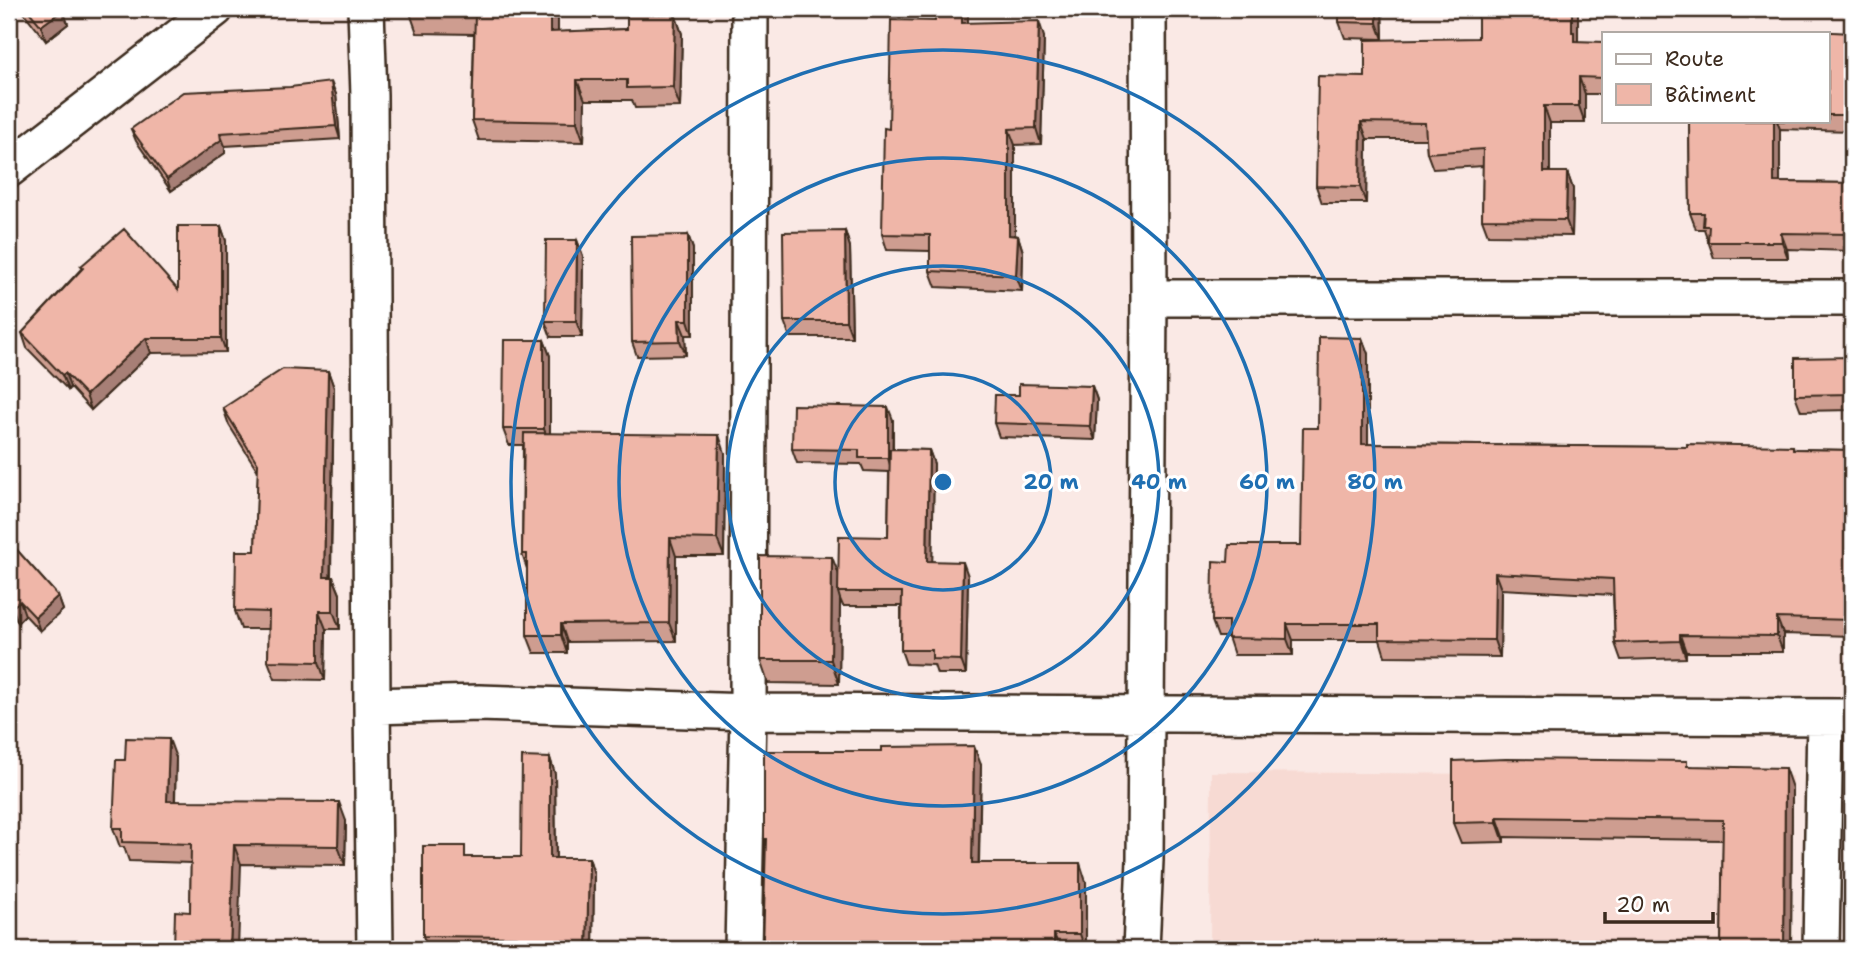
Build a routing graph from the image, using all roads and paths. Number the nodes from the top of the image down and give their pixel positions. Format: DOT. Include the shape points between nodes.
graph roads {
  1 [pos="366,9"];
  2 [pos="750,9"];
  3 [pos="1148,9"];
  4 [pos="195,15"];
  5 [pos="9,169"];
  6 [pos="1149,298"];
  7 [pos="1852,298"];
  8 [pos="372,706"];
  9 [pos="748,712"];
  10 [pos="1145,714"];
  11 [pos="1839,717"];
  12 [pos="375,949"];
  13 [pos="743,949"];
  14 [pos="1141,949"];
  15 [pos="1821,949"];
  1 -- 8 [label="street"];
  2 -- 9 [label="street"];
  3 -- 6 [label="street"];
  4 -- 5 [label="street"];
  6 -- 7 [label="street"];
  6 -- 10 [label="street"];
  8 -- 9 [label="street" via="479,703"];
  8 -- 12 [label="street"];
  9 -- 10 [label="street"];
  9 -- 13 [label="street"];
  10 -- 11 [label="street"];
  10 -- 14 [label="street"];
  11 -- 15 [label="street"];
}
